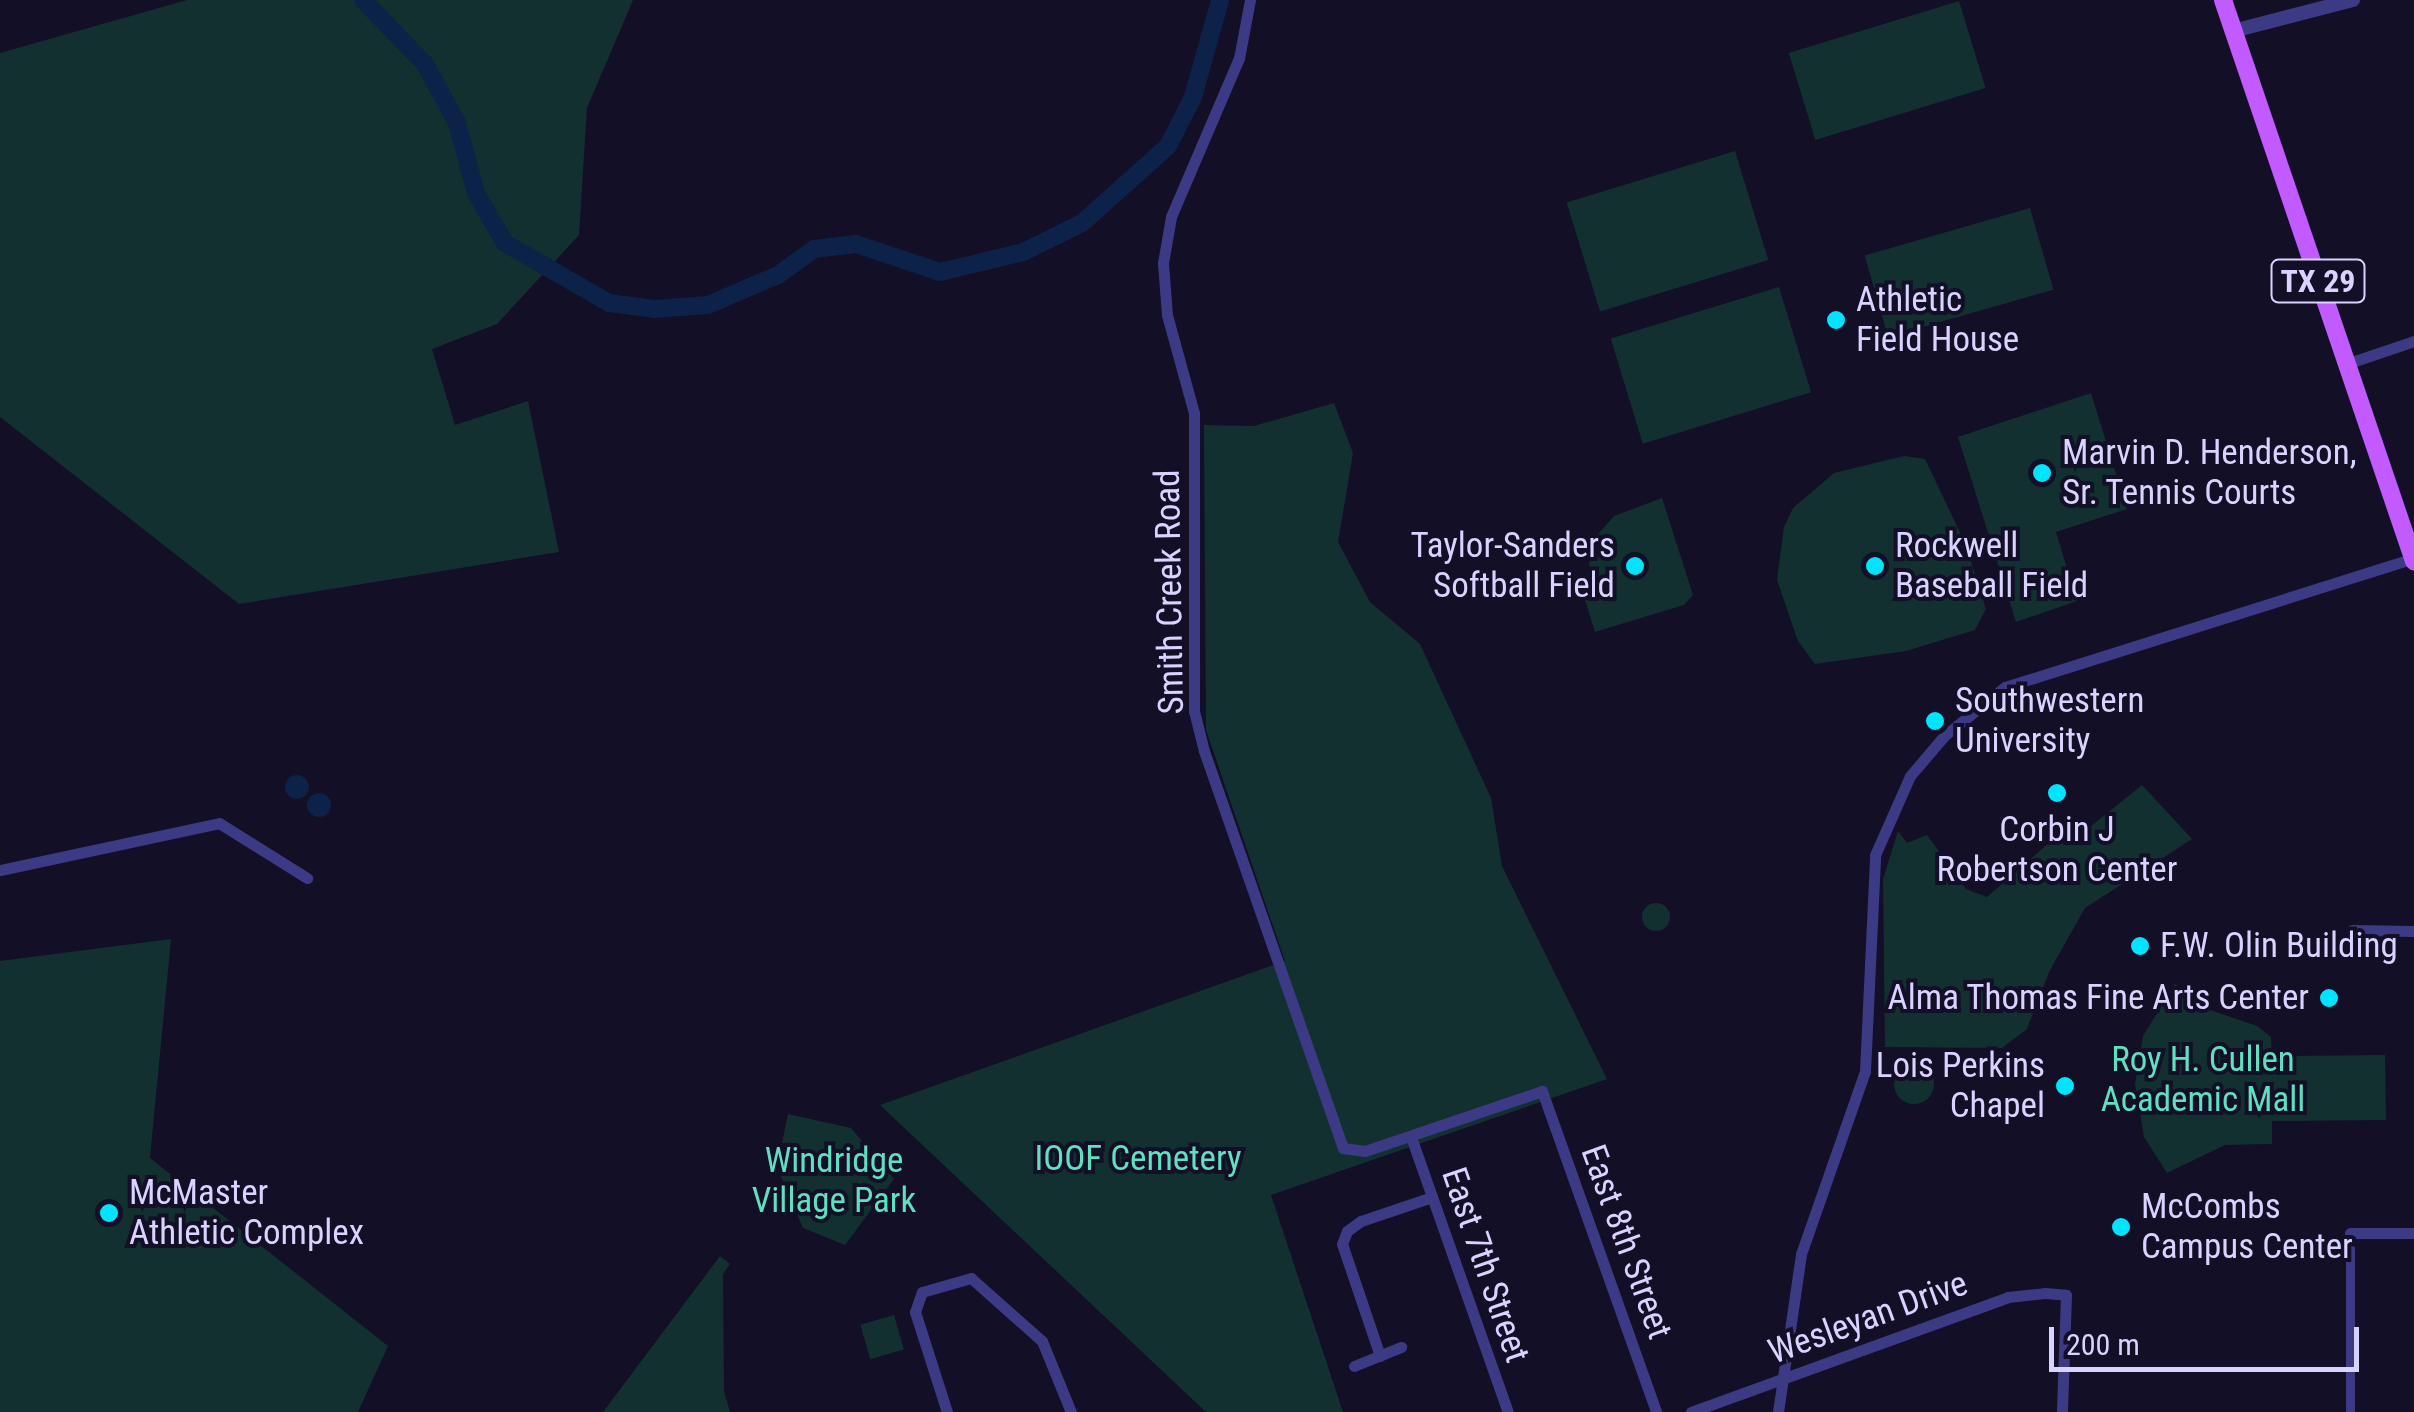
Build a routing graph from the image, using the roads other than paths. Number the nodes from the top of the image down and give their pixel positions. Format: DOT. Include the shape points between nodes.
graph roads {
  1 [pos="1250,0"];
  2 [pos="2222,0"];
  3 [pos="2353,0"];
  4 [pos="2233,31"];
  5 [pos="2414,342"];
  6 [pos="2346,364"];
  7 [pos="2414,559"];
  8 [pos="0,870"];
  9 [pos="307,878"];
  10 [pos="2352,930"];
  11 [pos="2414,931"];
  12 [pos="1542,1090"];
  13 [pos="1411,1137"];
  14 [pos="1432,1196"];
  15 [pos="2414,1232"];
  16 [pos="2350,1233"];
  17 [pos="1401,1347"];
  18 [pos="1380,1356"];
  19 [pos="1354,1366"];
  20 [pos="1779,1379"];
  21 [pos="947,1412"];
  22 [pos="1071,1412"];
  23 [pos="1508,1412"];
  24 [pos="1656,1412"];
  25 [pos="1691,1412"];
  26 [pos="1778,1412"];
  27 [pos="2062,1412"];
  28 [pos="2350,1412"];
  1 -- 13 [label="street, Smith Creek Road" via="1239,58 1171,217 1163,263 1167,315 1194,413 1194,710 1338,1140 1357,1152"];
  2 -- 4 [label="main road, TX 29"];
  3 -- 4 [label="street"];
  4 -- 6 [label="main road, TX 29"];
  5 -- 6 [label="street"];
  6 -- 7 [label="main road, TX 29"];
  7 -- 20 [label="street" via="2015,682 1956,726 1910,776 1876,855 1871,884 1873,1002 1865,1071 1802,1254"];
  8 -- 9 [label="street" via="219,823"];
  10 -- 11 [label="street"];
  12 -- 13 [label="street, Smith Creek Road"];
  12 -- 24 [label="street, East 8th Street"];
  13 -- 14 [label="street, East 7th Street"];
  14 -- 18 [label="street" via="1346,1231 1342,1244"];
  14 -- 23 [label="street, East 7th Street"];
  15 -- 16 [label="street"];
  16 -- 28 [label="street"];
  17 -- 18 [label="street"];
  18 -- 19 [label="street"];
  20 -- 25 [label="street, Wesleyan Drive"];
  20 -- 26 [label="street"];
  20 -- 27 [label="street, Wesleyan Drive" via="2008,1297 2066,1295"];
  21 -- 22 [label="street" via="915,1312 922,1292 971,1278 1042,1341"];
}
